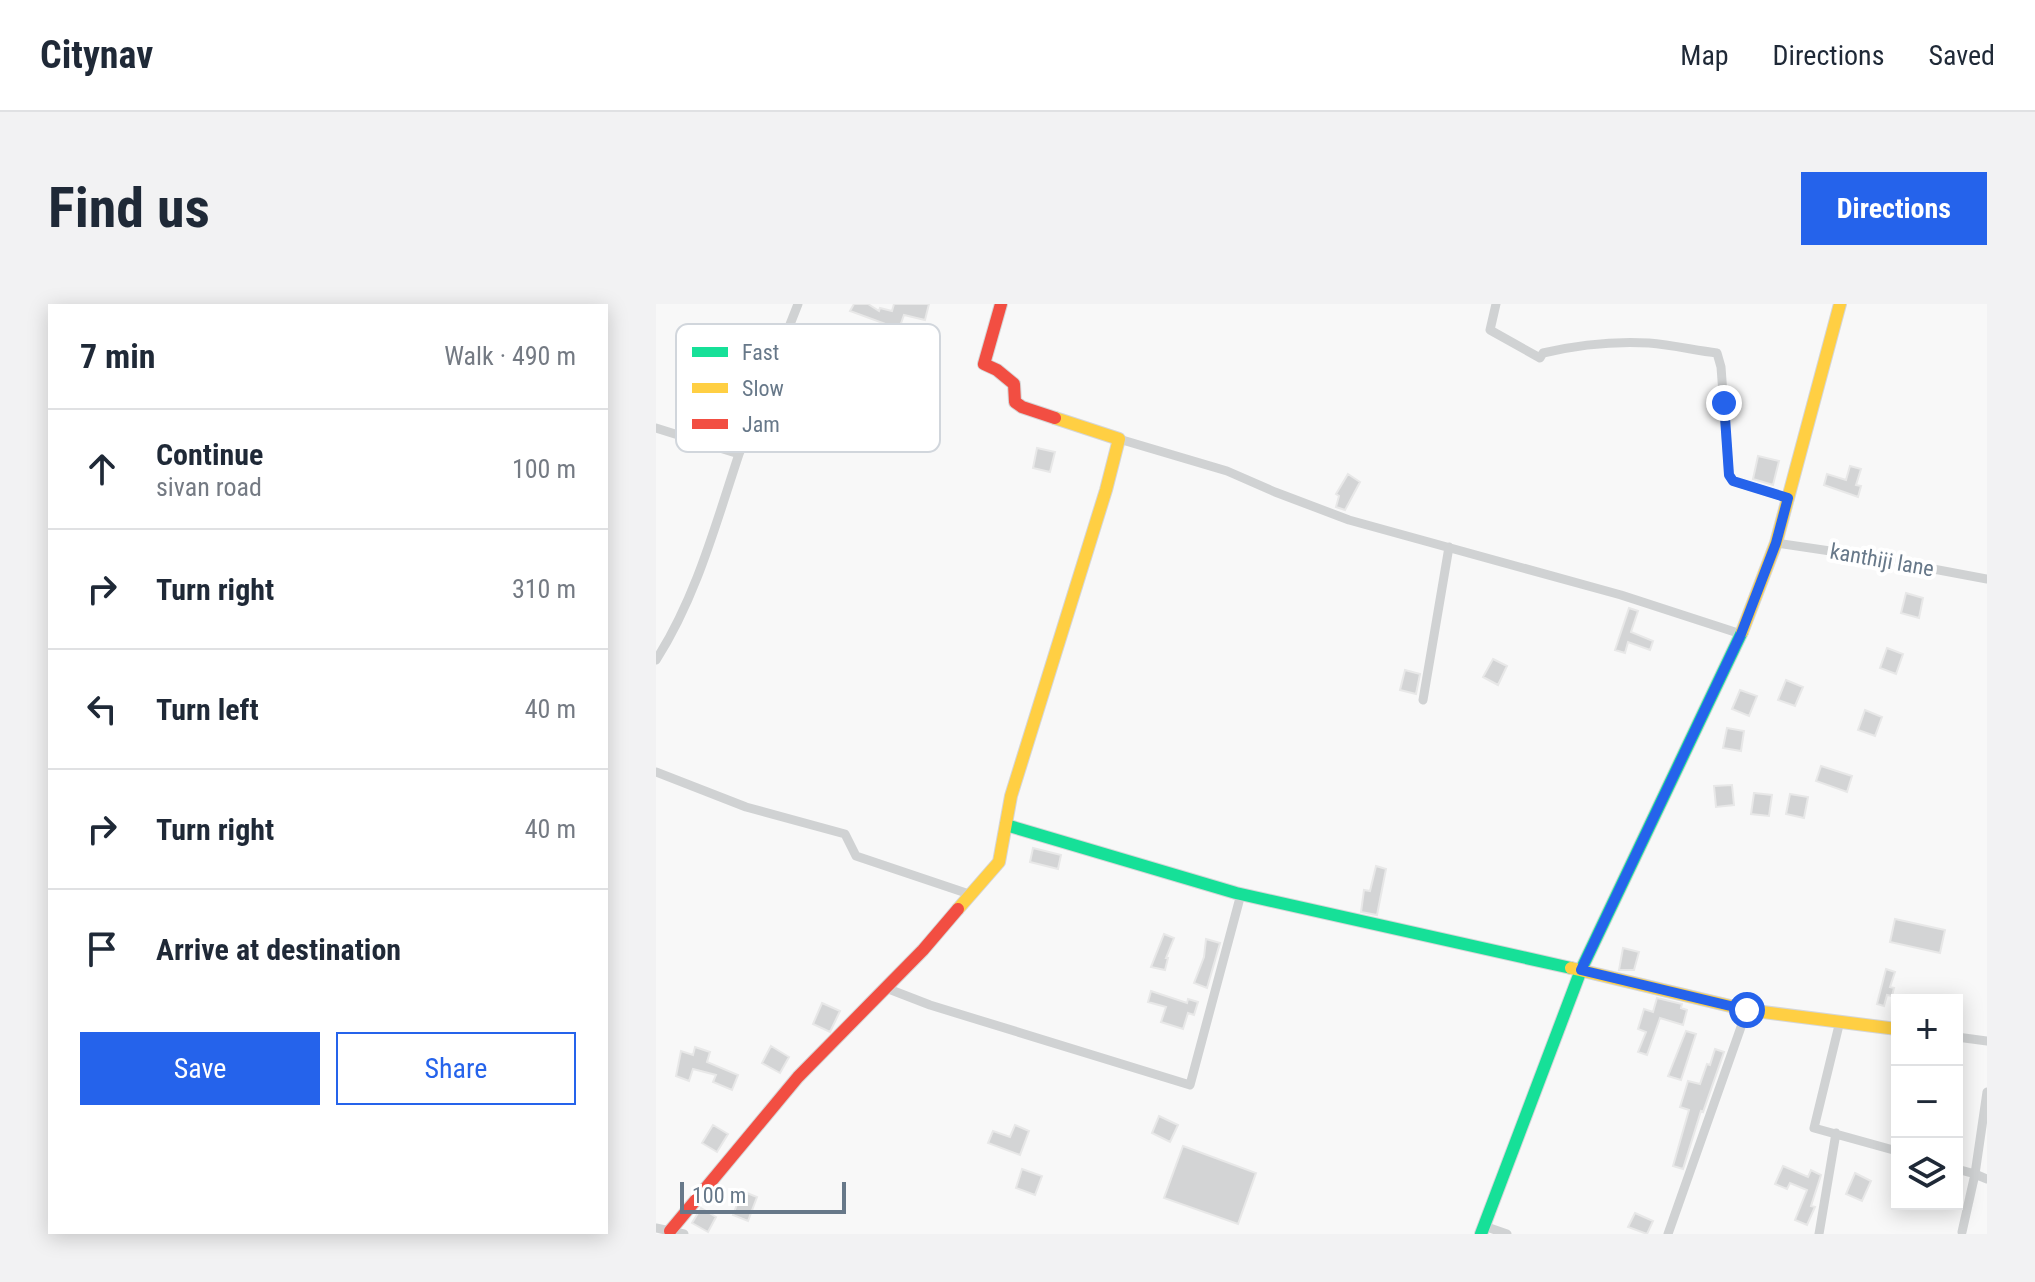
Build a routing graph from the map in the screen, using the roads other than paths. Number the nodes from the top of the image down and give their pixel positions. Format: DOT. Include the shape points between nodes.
graph roads {
  1 [pos="798,304"];
  2 [pos="1001,304"];
  3 [pos="1496,304"];
  4 [pos="1840,304"];
  5 [pos="790,324"];
  6 [pos="656,428"];
  7 [pos="676,434"];
  8 [pos="1119,439"];
  9 [pos="733,452"];
  10 [pos="739,454"];
  11 [pos="1788,498"];
  12 [pos="1776,543"];
  13 [pos="1449,547"];
  14 [pos="1987,579"];
  15 [pos="1741,634"];
  16 [pos="656,660"];
  17 [pos="1423,700"];
  18 [pos="656,772"];
  19 [pos="1006,825"];
  20 [pos="1241,894"];
  21 [pos="972,895"];
  22 [pos="1581,970"];
  23 [pos="886,988"];
  24 [pos="1747,1010"];
  25 [pos="1840,1021"];
  26 [pos="1891,1028"];
  27 [pos="1963,1038"];
  28 [pos="1987,1041"];
  29 [pos="1987,1092"];
  30 [pos="1836,1133"];
  31 [pos="1891,1149"];
  32 [pos="1963,1171"];
  33 [pos="1975,1174"];
  34 [pos="1987,1179"];
  35 [pos="656,1228"];
  36 [pos="1483,1230"];
  37 [pos="670,1231"];
  38 [pos="1962,1232"];
  39 [pos="684,1234"];
  40 [pos="1507,1234"];
  41 [pos="1668,1234"];
  42 [pos="1819,1234"];
  1 -- 5 [label="street"];
  2 -- 8 [label="street" via="984,364 1014,384 1015,402"];
  3 -- 11 [label="street" via="1490,330 1540,358 1569,347 1647,343 1717,353 1729,475 1733,481"];
  4 -- 11 [label="street"];
  6 -- 7 [label="street"];
  8 -- 13 [label="street" via="1227,471 1349,520"];
  8 -- 19 [label="street"];
  9 -- 10 [label="street"];
  10 -- 16 [label="street" via="706,554"];
  11 -- 12 [label="street"];
  12 -- 14 [label="street, kanthiji lane"];
  12 -- 15 [label="street"];
  13 -- 15 [label="street"];
  13 -- 17 [label="street"];
  15 -- 22 [label="street"];
  18 -- 21 [label="street" via="746,807 845,834 856,856"];
  19 -- 20 [label="street"];
  19 -- 21 [label="street" via="999,862"];
  20 -- 22 [label="street"];
  20 -- 23 [label="street" via="1190,1085"];
  21 -- 23 [label="street"];
  22 -- 24 [label="street"];
  22 -- 36 [label="street"];
  23 -- 37 [label="street" via="798,1077"];
  24 -- 25 [label="street"];
  24 -- 41 [label="street"];
  25 -- 26 [label="street"];
  25 -- 30 [label="street" via="1813,1122 1814,1128"];
  27 -- 28 [label="street"];
  29 -- 33 [label="street"];
  30 -- 31 [label="street"];
  30 -- 42 [label="street"];
  32 -- 33 [label="street"];
  33 -- 34 [label="street"];
  33 -- 38 [label="street"];
  35 -- 37 [label="street"];
  36 -- 40 [label="street"];
  37 -- 39 [label="street"];
}
